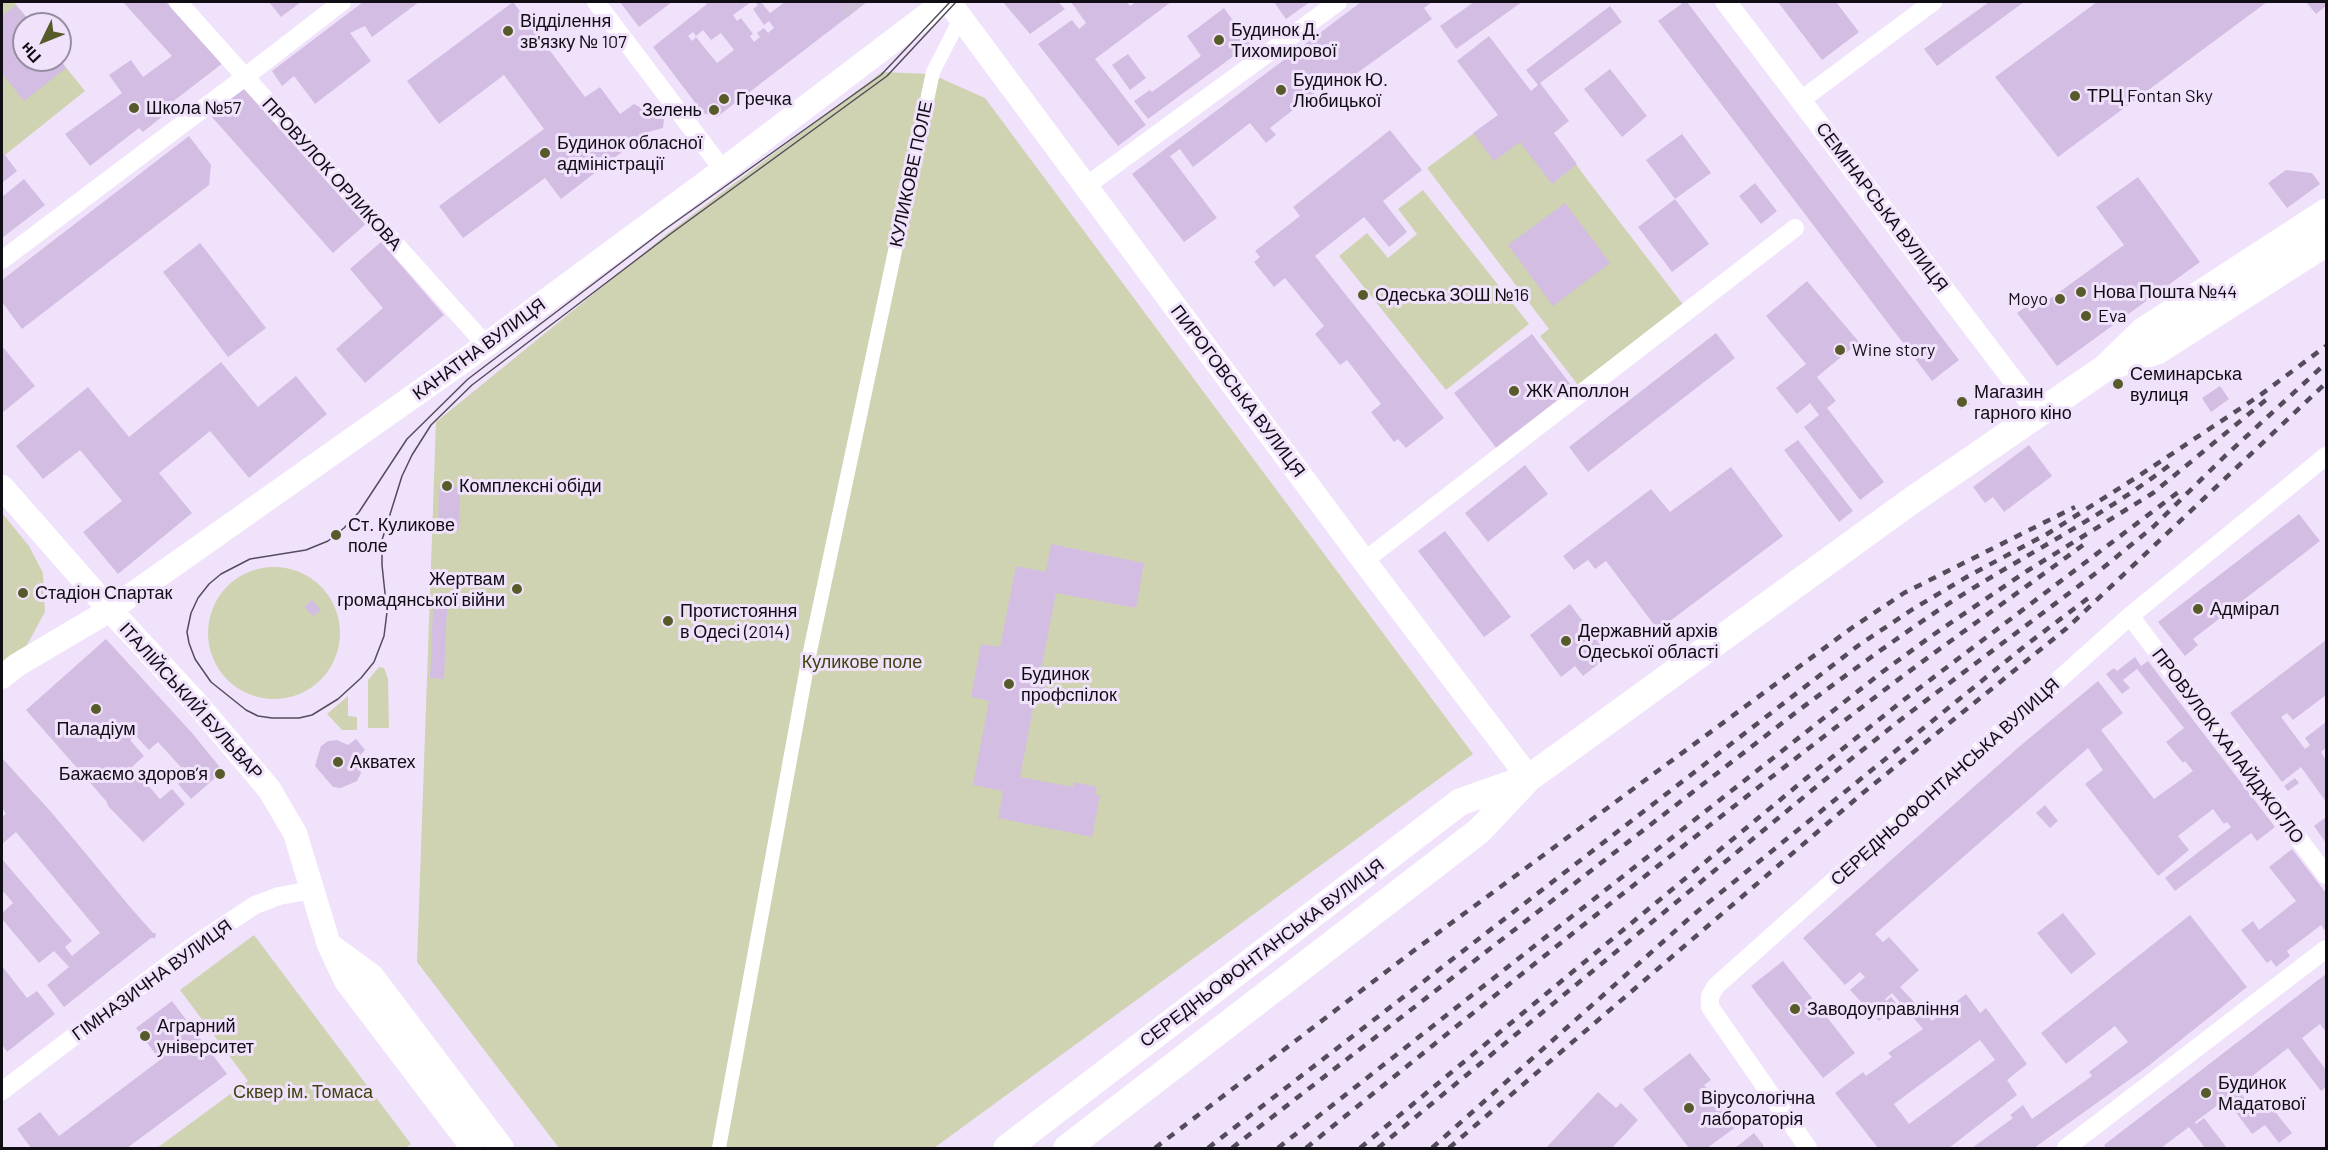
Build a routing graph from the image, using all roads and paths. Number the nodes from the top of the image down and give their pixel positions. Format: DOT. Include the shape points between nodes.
graph roads {
  1 [pos="178,2"];
  2 [pos="342,2"];
  3 [pos="596,2"];
  4 [pos="1338,2"];
  5 [pos="1726,2"];
  6 [pos="1933,2"];
  7 [pos="951,7"];
  8 [pos="245,77"];
  9 [pos="1801,100"];
  10 [pos="723,170"];
  11 [pos="1086,186"];
  12 [pos="2326,213"];
  13 [pos="1795,228"];
  14 [pos="2326,243"];
  15 [pos="2,260"];
  16 [pos="486,345"];
  17 [pos="2105,368"];
  18 [pos="2038,413"];
  19 [pos="2326,456"];
  20 [pos="2,487"];
  21 [pos="1364,561"];
  22 [pos="110,610"];
  23 [pos="2130,616"];
  24 [pos="2,677"];
  25 [pos="1529,778"];
  26 [pos="2326,875"];
  27 [pos="312,890"];
  28 [pos="329,945"];
  29 [pos="2326,950"];
  30 [pos="2,1091"];
  31 [pos="473,1149"];
  32 [pos="502,1149"];
  33 [pos="719,1149"];
  34 [pos="1007,1149"];
  35 [pos="1067,1149"];
  36 [pos="1808,1149"];
  37 [pos="2066,1149"];
  1 -- 8 [label="street, ПРОВУЛОК ОРЛИКОВА"];
  2 -- 8 [label="street"];
  3 -- 10 [label="street"];
  4 -- 11 [label="street"];
  5 -- 9 [label="street, СЕМІНАРСЬКА ВУЛИЦЯ"];
  6 -- 9 [label="street"];
  7 -- 10 [label="main road, КАНАТНА ВУЛИЦЯ"];
  7 -- 11 [label="main road, ПИРОГОВСЬКА ВУЛИЦЯ"];
  7 -- 33 [label="street, КУЛИКОВЕ ПОЛЕ" via="933,72 809,656"];
  8 -- 15 [label="street"];
  8 -- 16 [label="street, ПРОВУЛОК ОРЛИКОВА"];
  9 -- 18 [label="street, СЕМІНАРСЬКА ВУЛИЦЯ"];
  10 -- 16 [label="main road, КАНАТНА ВУЛИЦЯ"];
  11 -- 21 [label="main road, ПИРОГОВСЬКА ВУЛИЦЯ"];
  12 -- 17 [label="main road, СЕРЕДНЬОФОНТАНСЬКА ВУЛИЦЯ" via="2143,331"];
  13 -- 21 [label="street"];
  14 -- 17 [label="main road, СЕРЕДНЬОФОНТАНСЬКА ВУЛИЦЯ" via="2157,351"];
  16 -- 22 [label="main road, КАНАТНА ВУЛИЦЯ"];
  17 -- 18 [label="main road, СЕРЕДНЬОФОНТАНСЬКА ВУЛИЦЯ"];
  18 -- 25 [label="main road, СЕРЕДНЬОФОНТАНСЬКА ВУЛИЦЯ"];
  19 -- 23 [label="street, СЕРЕДНЬОФОНТАНСЬКА ВУЛИЦЯ"];
  20 -- 22 [label="main road, ІТАЛІЙСЬКИЙ БУЛЬВАР"];
  21 -- 25 [label="main road, ПИРОГОВСЬКА ВУЛИЦЯ"];
  22 -- 24 [label="main road, КАНАТНА ВУЛИЦЯ"];
  22 -- 27 [label="main road, ІТАЛІЙСЬКИЙ БУЛЬВАР" via="198,705 268,789 295,833"];
  23 -- 26 [label="street, ПРОВУЛОК ХАЛАЙДЖОГЛО"];
  23 -- 36 [label="street, СЕРЕДНЬОФОНТАНСЬКА ВУЛИЦЯ" via="1716,986 1710,996 1710,1007"];
  25 -- 34 [label="main road, СЕРЕДНЬОФОНТАНСЬКА ВУЛИЦЯ" via="1460,802"];
  25 -- 35 [label="main road, СЕРЕДНЬОФОНТАНСЬКА ВУЛИЦЯ" via="1479,831"];
  27 -- 28 [label="main road, ІТАЛІЙСЬКИЙ БУЛЬВАР"];
  27 -- 30 [label="street, ГІМНАЗИЧНА ВУЛИЦЯ" via="255,905 193,946"];
  28 -- 31 [label="main road, ІТАЛІЙСЬКИЙ БУЛЬВАР" via="346,981"];
  28 -- 32 [label="main road" via="372,976"];
  29 -- 37 [label="street"];
}
